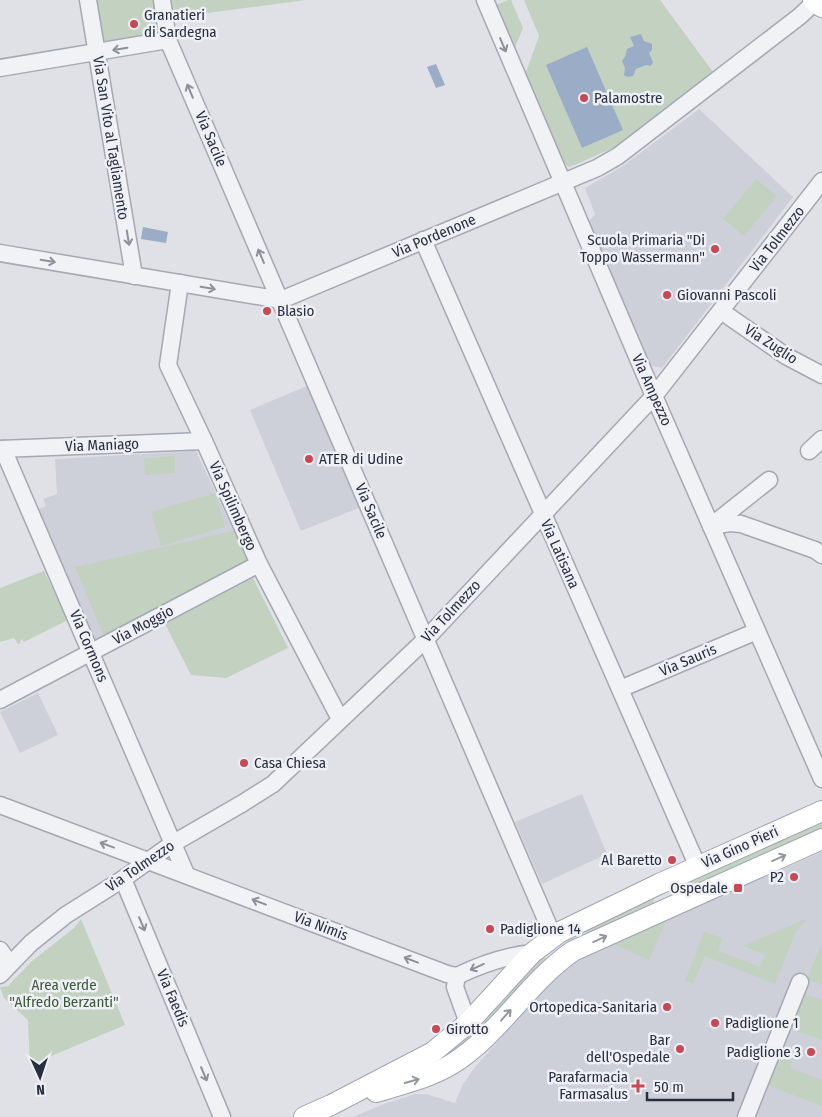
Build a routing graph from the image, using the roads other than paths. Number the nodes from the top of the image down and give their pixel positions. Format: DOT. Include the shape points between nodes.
graph roads {
  1 [pos="88,0"];
  2 [pos="162,0"];
  3 [pos="485,0"];
  4 [pos="817,2"];
  5 [pos="168,40"];
  6 [pos="97,52"];
  7 [pos="0,68"];
  8 [pos="822,181"];
  9 [pos="562,182"];
  10 [pos="423,240"];
  11 [pos="0,253"];
  12 [pos="134,276"];
  13 [pos="180,283"];
  14 [pos="281,300"];
  15 [pos="721,310"];
  16 [pos="822,375"];
  17 [pos="654,396"];
  18 [pos="822,439"];
  19 [pos="204,441"];
  20 [pos="2,449"];
  21 [pos="809,451"];
  22 [pos="769,480"];
  23 [pos="543,513"];
  24 [pos="711,526"];
  25 [pos="822,555"];
  26 [pos="259,564"];
  27 [pos="757,631"];
  28 [pos="426,639"];
  29 [pos="91,652"];
  30 [pos="620,689"];
  31 [pos="0,700"];
  32 [pos="340,719"];
  33 [pos="822,779"];
  34 [pos="0,805"];
  35 [pos="822,810"];
  36 [pos="822,839"];
  37 [pos="172,844"];
  38 [pos="150,861"];
  39 [pos="698,867"];
  40 [pos="186,874"];
  41 [pos="123,879"];
  42 [pos="659,884"];
  43 [pos="692,897"];
  44 [pos="547,941"];
  45 [pos="0,950"];
  46 [pos="565,957"];
  47 [pos="5,970"];
  48 [pos="457,976"];
  49 [pos="800,982"];
  50 [pos="468,1023"];
  51 [pos="433,1052"];
  52 [pos="443,1070"];
  53 [pos="331,1105"];
  54 [pos="222,1117"];
  55 [pos="304,1117"];
  56 [pos="746,1117"];
  1 -- 6 [label="street, Via San Vito al Tagliamento"];
  2 -- 5 [label="street, Via Sacile"];
  3 -- 9 [label="street, Via Ampezzo, one-way"];
  4 -- 9 [label="street, Via Pordenone" via="618,156"];
  5 -- 6 [label="street, one-way"];
  14 -- 5 [label="street, Via Sacile, one-way"];
  6 -- 7 [label="street"];
  6 -- 12 [label="street, Via San Vito al Tagliamento, one-way"];
  8 -- 15 [label="street, Via Tolmezzo"];
  9 -- 10 [label="street, Via Pordenone"];
  9 -- 17 [label="street, Via Ampezzo"];
  10 -- 14 [label="street, Via Pordenone"];
  10 -- 23 [label="street, Via Latisana"];
  11 -- 12 [label="street, one-way"];
  12 -- 13 [label="street"];
  13 -- 14 [label="street, one-way"];
  13 -- 19 [label="street, Via Spilimbergo" via="168,365"];
  14 -- 28 [label="street, Via Sacile"];
  15 -- 16 [label="street, Via Zuglio" via="786,356"];
  15 -- 17 [label="street, Via Tolmezzo"];
  17 -- 23 [label="street, Via Tolmezzo"];
  17 -- 24 [label="street, Via Ampezzo"];
  18 -- 21 [label="street"];
  19 -- 20 [label="street, Via Maniago"];
  19 -- 26 [label="street, Via Spilimbergo"];
  20 -- 29 [label="street, Via Cormons"];
  22 -- 24 [label="street"];
  23 -- 28 [label="street, Via Tolmezzo"];
  23 -- 30 [label="street, Via Latisana"];
  24 -- 25 [label="street" via="730,523 753,527"];
  24 -- 27 [label="street, Via Ampezzo"];
  26 -- 29 [label="street, Via Moggio"];
  26 -- 32 [label="street, Via Spilimbergo"];
  27 -- 30 [label="street, Via Sauris"];
  27 -- 33 [label="street, Via Ampezzo"];
  28 -- 32 [label="street, Via Tolmezzo"];
  28 -- 44 [label="street, Via Sacile"];
  29 -- 31 [label="street, Via Moggio"];
  29 -- 37 [label="street, Via Cormons"];
  30 -- 39 [label="street, Via Latisana"];
  32 -- 37 [label="street, Via Tolmezzo" via="273,784"];
  38 -- 34 [label="street, Via Nimis, one-way"];
  35 -- 39 [label="main road, Via Gino Pieri"];
  43 -- 36 [label="main road, Via Gino Pieri, one-way"];
  37 -- 38 [label="street, Via Tolmezzo"];
  37 -- 40 [label="street"];
  38 -- 40 [label="street, Via Nimis"];
  38 -- 41 [label="street, Via Tolmezzo"];
  39 -- 42 [label="main road, Via Gino Pieri"];
  48 -- 40 [label="street, Via Nimis, one-way"];
  41 -- 47 [label="street, Via Tolmezzo" via="66,915 31,943"];
  41 -- 54 [label="street, Via Faedis, one-way"];
  42 -- 43 [label="main road"];
  42 -- 44 [label="main road, Via Gino Pieri"];
  46 -- 43 [label="main road, Via Gino Pieri, one-way"];
  44 -- 46 [label="main road"];
  44 -- 48 [label="street, one-way" via="514,955 491,960"];
  44 -- 50 [label="main road"];
  45 -- 47 [label="street, Via Tolmezzo"];
  52 -- 46 [label="main road, Via Gino Pieri, one-way" via="483,1040 530,987"];
  48 -- 50 [label="street" via="455,987"];
  49 -- 56 [label="street"];
  50 -- 51 [label="main road"];
  51 -- 52 [label="main road"];
  51 -- 53 [label="main road"];
  53 -- 52 [label="main road, Via Gino Pieri, one-way"];
  53 -- 55 [label="main road"];
}
